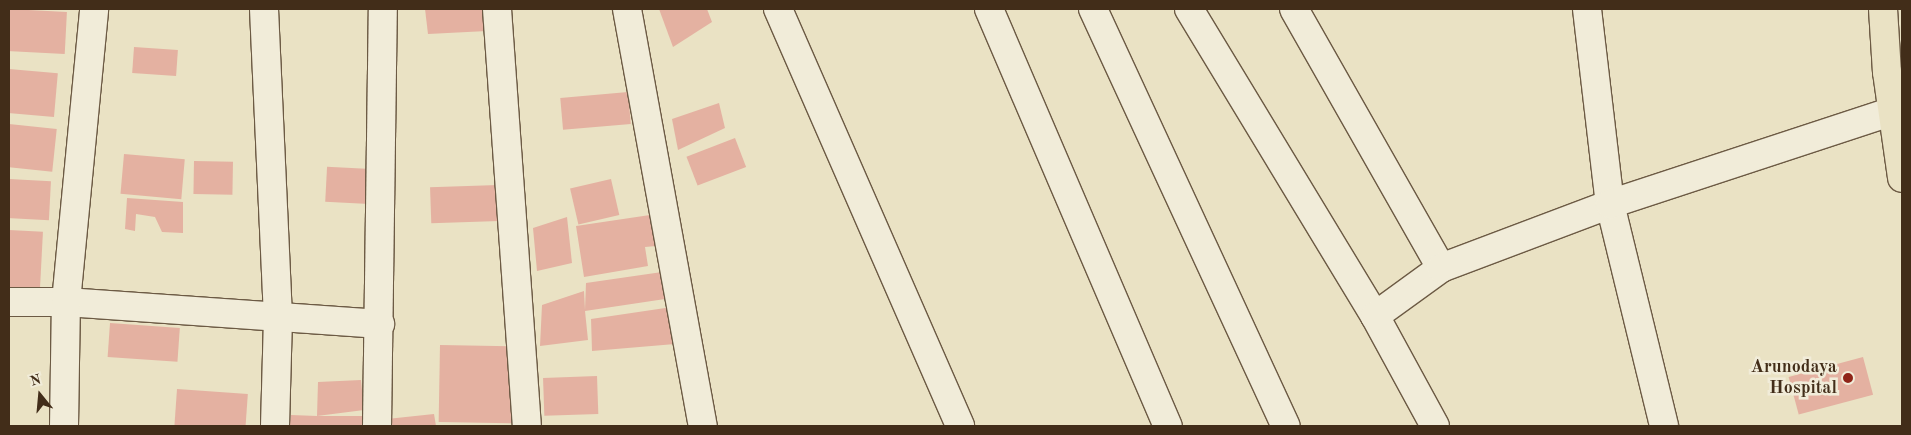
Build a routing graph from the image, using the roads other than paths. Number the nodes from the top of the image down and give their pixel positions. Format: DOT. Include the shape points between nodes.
graph roads {
  1 [pos="94,9"];
  2 [pos="264,9"];
  3 [pos="383,9"];
  4 [pos="498,9"];
  5 [pos="627,9"];
  6 [pos="778,9"];
  7 [pos="989,9"];
  8 [pos="1093,9"];
  9 [pos="1189,9"];
  10 [pos="1294,9"];
  11 [pos="1587,9"];
  12 [pos="1883,9"];
  13 [pos="1897,110"];
  14 [pos="1902,178"];
  15 [pos="1610,204"];
  16 [pos="1441,268"];
  17 [pos="9,302"];
  18 [pos="66,302"];
  19 [pos="1375,316"];
  20 [pos="278,318"];
  21 [pos="380,324"];
  22 [pos="64,426"];
  23 [pos="274,426"];
  24 [pos="377,426"];
  25 [pos="527,426"];
  26 [pos="703,426"];
  27 [pos="960,426"];
  28 [pos="1168,426"];
  29 [pos="1286,426"];
  30 [pos="1434,426"];
  31 [pos="1664,426"];
  1 -- 18 [label="street"];
  2 -- 20 [label="street"];
  3 -- 21 [label="street"];
  4 -- 25 [label="street"];
  5 -- 26 [label="street"];
  6 -- 27 [label="street"];
  7 -- 28 [label="street"];
  8 -- 29 [label="street"];
  9 -- 19 [label="street"];
  10 -- 16 [label="street"];
  11 -- 15 [label="street"];
  12 -- 13 [label="main road"];
  13 -- 14 [label="main road"];
  13 -- 15 [label="street"];
  15 -- 16 [label="street"];
  15 -- 31 [label="street"];
  16 -- 19 [label="street"];
  17 -- 18 [label="street"];
  18 -- 20 [label="street"];
  18 -- 22 [label="street"];
  19 -- 30 [label="street"];
  20 -- 21 [label="street"];
  20 -- 23 [label="street"];
  21 -- 24 [label="street"];
}
